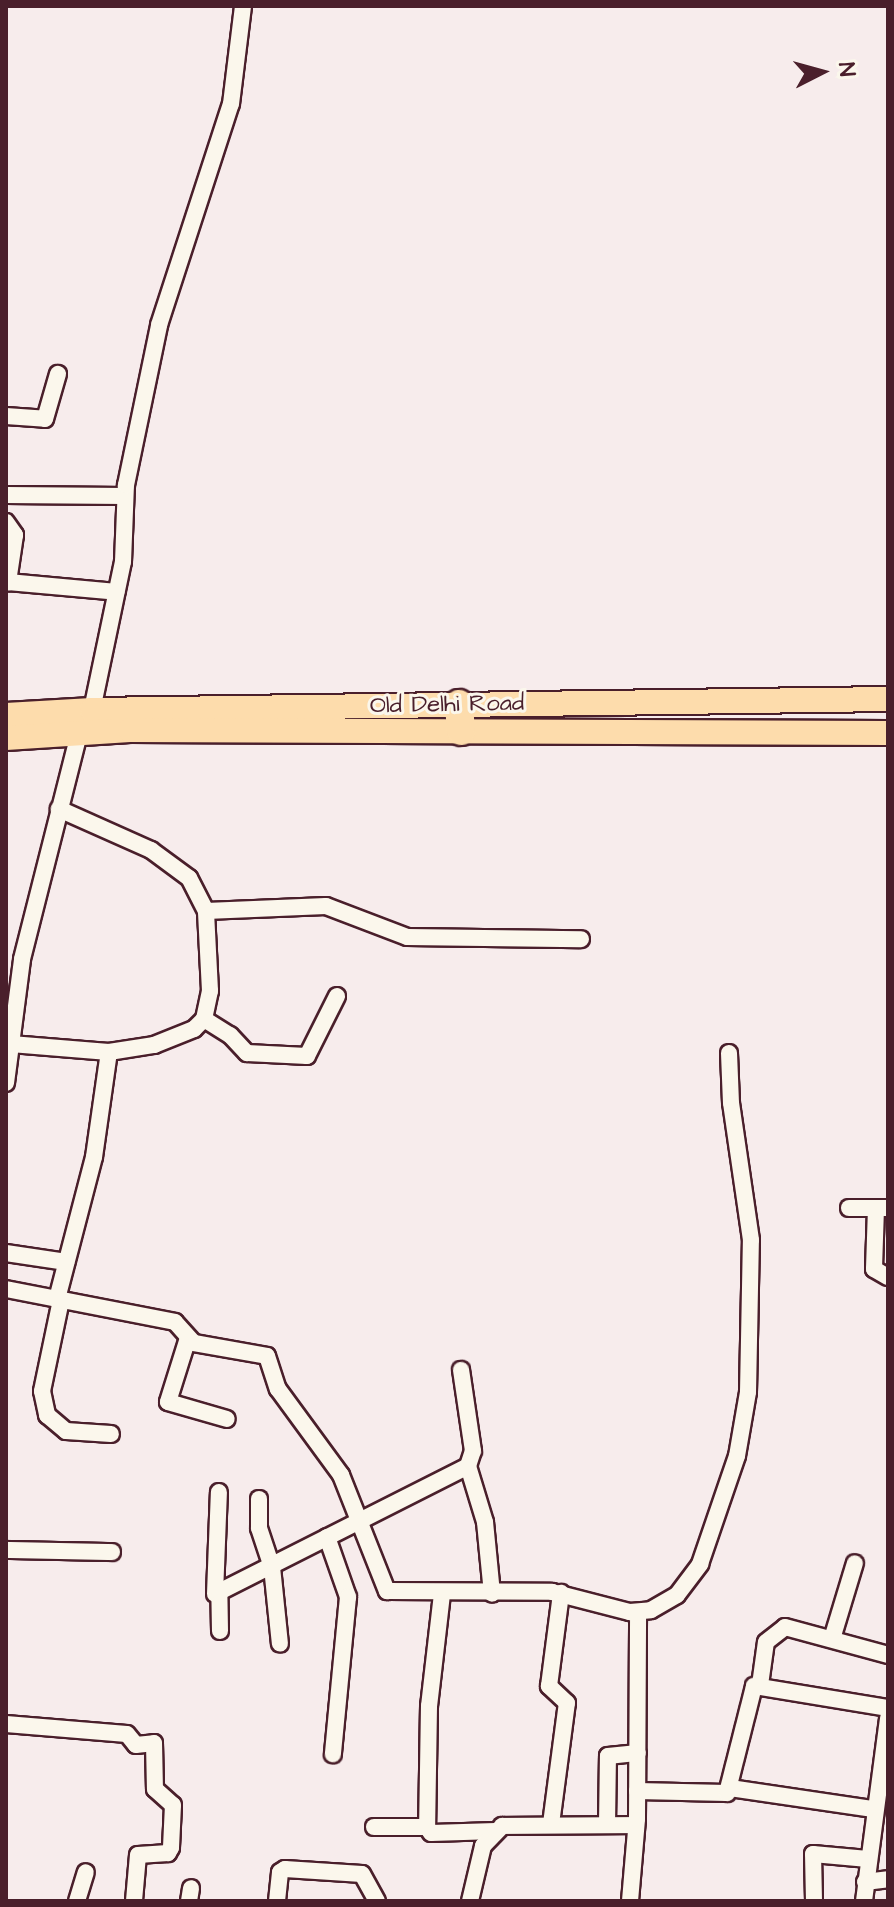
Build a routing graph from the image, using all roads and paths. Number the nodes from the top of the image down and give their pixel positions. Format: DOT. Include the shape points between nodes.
graph roads {
  1 [pos="243,6"];
  2 [pos="58,374"];
  3 [pos="6,416"];
  4 [pos="6,495"];
  5 [pos="125,496"];
  6 [pos="6,522"];
  7 [pos="117,592"];
  8 [pos="888,699"];
  9 [pos="92,710"];
  10 [pos="6,715"];
  11 [pos="460,718"];
  12 [pos="79,733"];
  13 [pos="888,733"];
  14 [pos="6,738"];
  15 [pos="59,809"];
  16 [pos="206,911"];
  17 [pos="581,939"];
  18 [pos="337,996"];
  19 [pos="204,1019"];
  20 [pos="11,1044"];
  21 [pos="109,1052"];
  22 [pos="729,1053"];
  23 [pos="6,1083"];
  24 [pos="849,1208"];
  25 [pos="882,1208"];
  26 [pos="6,1253"];
  27 [pos="66,1262"];
  28 [pos="888,1277"];
  29 [pos="6,1289"];
  30 [pos="59,1300"];
  31 [pos="188,1338"];
  32 [pos="461,1370"];
  33 [pos="227,1419"];
  34 [pos="111,1434"];
  35 [pos="468,1466"];
  36 [pos="219,1492"];
  37 [pos="259,1499"];
  38 [pos="360,1518"];
  39 [pos="327,1537"];
  40 [pos="6,1550"];
  41 [pos="112,1552"];
  42 [pos="855,1563"];
  43 [pos="272,1567"];
  44 [pos="561,1593"];
  45 [pos="215,1594"];
  46 [pos="442,1594"];
  47 [pos="492,1594"];
  48 [pos="638,1613"];
  49 [pos="220,1631"];
  50 [pos="832,1639"];
  51 [pos="280,1644"];
  52 [pos="888,1655"];
  53 [pos="760,1685"];
  54 [pos="888,1708"];
  55 [pos="888,1719"];
  56 [pos="6,1724"];
  57 [pos="886,1739"];
  58 [pos="638,1753"];
  59 [pos="333,1754"];
  60 [pos="730,1788"];
  61 [pos="637,1791"];
  62 [pos="878,1802"];
  63 [pos="551,1824"];
  64 [pos="607,1825"];
  65 [pos="636,1825"];
  66 [pos="374,1827"];
  67 [pos="427,1827"];
  68 [pos="496,1831"];
  69 [pos="868,1859"];
  70 [pos="86,1872"];
  71 [pos="888,1879"];
  72 [pos="865,1882"];
  73 [pos="77,1901"];
  74 [pos="134,1901"];
  75 [pos="277,1901"];
  76 [pos="377,1901"];
  77 [pos="470,1901"];
  78 [pos="630,1901"];
  79 [pos="814,1901"];
  80 [pos="864,1901"];
  1 -- 5 [label="street" via="231,104 159,325"];
  2 -- 3 [label="street" via="45,419"];
  4 -- 5 [label="street"];
  5 -- 7 [label="street" via="125,548"];
  6 -- 7 [label="street" via="15,535 8,582"];
  7 -- 9 [label="street"];
  8 -- 11 [label="main road, Old Delhi Road"];
  9 -- 10 [label="main road, Old Delhi Road"];
  9 -- 11 [label="main road, Old Delhi Road"];
  11 -- 12 [label="main road, Old Delhi Road"];
  11 -- 13 [label="main road, Old Delhi Road"];
  12 -- 14 [label="main road, Old Delhi Road"];
  12 -- 15 [label="street"];
  15 -- 16 [label="street" via="167,859 189,878"];
  15 -- 20 [label="street" via="19,974"];
  16 -- 17 [label="street" via="326,906 407,937"];
  16 -- 19 [label="street" via="210,991"];
  18 -- 19 [label="street" via="307,1056 247,1053"];
  19 -- 21 [label="street" via="179,1037"];
  20 -- 21 [label="street"];
  20 -- 23 [label="street"];
  21 -- 27 [label="street" via="94,1157"];
  22 -- 48 [label="street" via="751,1240 749,1374 740,1444 691,1581 677,1595"];
  24 -- 25 [label="street"];
  25 -- 28 [label="street" via="874,1269"];
  26 -- 27 [label="street"];
  27 -- 30 [label="street"];
  29 -- 30 [label="street"];
  30 -- 31 [label="street" via="175,1322"];
  30 -- 34 [label="street" via="42,1391 47,1415 66,1431"];
  31 -- 33 [label="street" via="168,1402"];
  31 -- 38 [label="street" via="201,1346 267,1356 278,1389 321,1443"];
  32 -- 35 [label="street" via="473,1451"];
  35 -- 38 [label="street"];
  35 -- 47 [label="street" via="485,1522"];
  36 -- 45 [label="street"];
  37 -- 43 [label="street" via="260,1536"];
  38 -- 39 [label="street"];
  38 -- 46 [label="street" via="387,1591"];
  39 -- 43 [label="street"];
  39 -- 59 [label="street" via="348,1597"];
  40 -- 41 [label="street"];
  42 -- 50 [label="street"];
  43 -- 45 [label="street"];
  43 -- 51 [label="street"];
  44 -- 47 [label="street"];
  44 -- 48 [label="street"];
  44 -- 63 [label="street" via="549,1686 567,1703"];
  45 -- 49 [label="street"];
  46 -- 47 [label="street"];
  46 -- 67 [label="street" via="429,1706"];
  48 -- 58 [label="street"];
  50 -- 52 [label="street"];
  50 -- 53 [label="street" via="778,1628 766,1642"];
  53 -- 54 [label="street"];
  53 -- 60 [label="street" via="750,1691"];
  55 -- 57 [label="street"];
  56 -- 74 [label="street" via="154,1743 155,1789 173,1805 171,1848 168,1853 138,1855"];
  57 -- 62 [label="street"];
  58 -- 61 [label="street"];
  58 -- 64 [label="street" via="608,1756"];
  60 -- 61 [label="street" via="720,1795"];
  60 -- 62 [label="street"];
  61 -- 65 [label="street"];
  62 -- 69 [label="street"];
  63 -- 64 [label="street"];
  63 -- 68 [label="street" via="512,1824"];
  64 -- 65 [label="street"];
  65 -- 78 [label="street"];
  66 -- 67 [label="street"];
  67 -- 68 [label="street" via="431,1833"];
  68 -- 77 [label="street" via="483,1846"];
  69 -- 72 [label="street"];
  69 -- 79 [label="street" via="813,1854"];
  70 -- 73 [label="street"];
  71 -- 72 [label="street"];
  72 -- 80 [label="street"];
  75 -- 76 [label="street" via="280,1872 285,1869 362,1874"];
}
